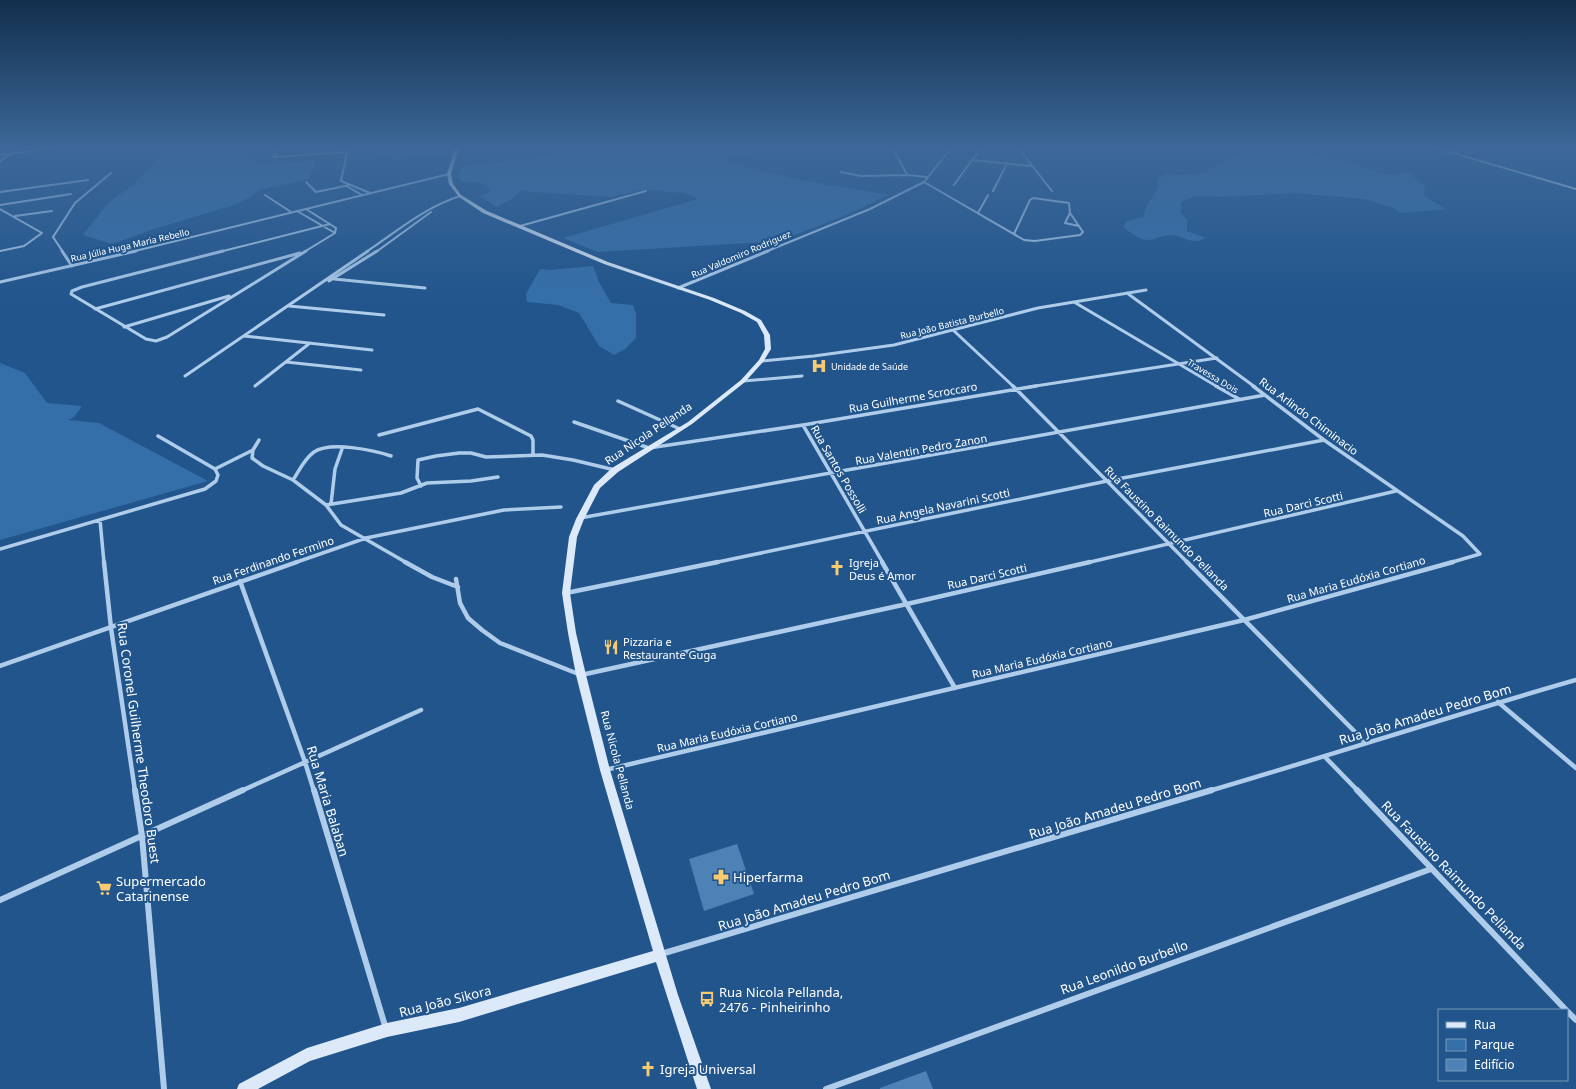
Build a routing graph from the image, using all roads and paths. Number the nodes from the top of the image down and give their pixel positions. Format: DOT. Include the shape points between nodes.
graph roads {
  1 [pos="37,199"];
  2 [pos="80,199"];
  3 [pos="271,199"];
  4 [pos="347,199"];
  5 [pos="452,199"];
  6 [pos="464,199"];
  7 [pos="618,199"];
  8 [pos="890,199"];
  9 [pos="953,199"];
  10 [pos="986,199"];
  11 [pos="444,202"];
  12 [pos="0,204"];
  13 [pos="0,209"];
  14 [pos="306,209"];
  15 [pos="428,210"];
  16 [pos="432,210"];
  17 [pos="52,211"];
  18 [pos="297,211"];
  19 [pos="292,212"];
  20 [pos="978,213"];
  21 [pos="1070,213"];
  22 [pos="14,216"];
  23 [pos="330,224"];
  24 [pos="322,226"];
  25 [pos="520,226"];
  26 [pos="1079,226"];
  27 [pos="335,233"];
  28 [pos="395,233"];
  29 [pos="401,234"];
  30 [pos="1014,234"];
  31 [pos="372,249"];
  32 [pos="379,250"];
  33 [pos="0,251"];
  34 [pos="304,252"];
  35 [pos="72,266"];
  36 [pos="330,278"];
  37 [pos="334,279"];
  38 [pos="0,282"];
  39 [pos="320,284"];
  40 [pos="425,288"];
  41 [pos="678,288"];
  42 [pos="1146,290"];
  43 [pos="1127,294"];
  44 [pos="236,295"];
  45 [pos="1074,302"];
  46 [pos="289,306"];
  47 [pos="95,309"];
  48 [pos="384,315"];
  49 [pos="124,327"];
  50 [pos="953,330"];
  51 [pos="244,336"];
  52 [pos="310,343"];
  53 [pos="372,350"];
  54 [pos="1217,358"];
  55 [pos="762,361"];
  56 [pos="286,362"];
  57 [pos="1179,364"];
  58 [pos="361,370"];
  59 [pos="185,376"];
  60 [pos="802,376"];
  61 [pos="743,381"];
  62 [pos="255,386"];
  63 [pos="1016,389"];
  64 [pos="1265,395"];
  65 [pos="1240,400"];
  66 [pos="618,401"];
  67 [pos="574,422"];
  68 [pos="803,425"];
  69 [pos="680,429"];
  70 [pos="1059,433"];
  71 [pos="379,435"];
  72 [pos="158,436"];
  73 [pos="259,440"];
  74 [pos="1324,440"];
  75 [pos="649,448"];
  76 [pos="342,449"];
  77 [pos="253,450"];
  78 [pos="532,455"];
  79 [pos="391,456"];
  80 [pos="215,469"];
  81 [pos="616,470"];
  82 [pos="832,474"];
  83 [pos="498,477"];
  84 [pos="293,480"];
  85 [pos="1107,481"];
  86 [pos="421,486"];
  87 [pos="1396,491"];
  88 [pos="331,504"];
  89 [pos="326,505"];
  90 [pos="561,507"];
  91 [pos="580,519"];
  92 [pos="100,520"];
  93 [pos="865,532"];
  94 [pos="366,538"];
  95 [pos="1169,544"];
  96 [pos="0,549"];
  97 [pos="1480,554"];
  98 [pos="456,579"];
  99 [pos="240,581"];
  100 [pos="458,587"];
  101 [pos="566,593"];
  102 [pos="907,604"];
  103 [pos="1244,620"];
  104 [pos="111,628"];
  105 [pos="0,666"];
  106 [pos="581,675"];
  107 [pos="1576,680"];
  108 [pos="956,688"];
  109 [pos="1498,702"];
  110 [pos="422,710"];
  111 [pos="1366,743"];
  112 [pos="1325,757"];
  113 [pos="305,762"];
  114 [pos="1576,768"];
  115 [pos="605,770"];
  116 [pos="142,836"];
  117 [pos="1431,869"];
  118 [pos="0,900"];
  119 [pos="660,955"];
  120 [pos="1566,1009"];
  121 [pos="1568,1011"];
  122 [pos="1576,1020"];
  123 [pos="387,1030"];
  124 [pos="164,1089"];
  125 [pos="244,1089"];
  126 [pos="704,1089"];
  127 [pos="826,1089"];
  1 -- 12 [label="street"];
  2 -- 35 [label="street" via="54,237"];
  3 -- 19 [label="street"];
  4 -- 14 [label="street, Rua Júlia Huga Maria Rebello"];
  5 -- 11 [label="street"];
  6 -- 25 [label="main road, Rua Nicola Pellanda" via="485,212"];
  7 -- 25 [label="street"];
  8 -- 41 [label="street, Rua Valdomiro Rodriguez"];
  9 -- 20 [label="street"];
  10 -- 20 [label="street"];
  11 -- 15 [label="street"];
  11 -- 16 [label="street"];
  13 -- 22 [label="street"];
  14 -- 18 [label="street, Rua Júlia Huga Maria Rebello"];
  14 -- 23 [label="street"];
  15 -- 16 [label="street"];
  15 -- 28 [label="street"];
  16 -- 29 [label="street"];
  17 -- 22 [label="street"];
  18 -- 19 [label="street, Rua Júlia Huga Maria Rebello"];
  18 -- 24 [label="street"];
  19 -- 35 [label="street, Rua Júlia Huga Maria Rebello"];
  20 -- 30 [label="street"];
  21 -- 26 [label="street"];
  21 -- 26 [label="street" via="1065,223"];
  21 -- 30 [label="street" via="1068,202 1032,199"];
  22 -- 33 [label="street" via="42,233 24,246"];
  23 -- 24 [label="street"];
  23 -- 27 [label="street" via="336,228"];
  24 -- 27 [label="street"];
  24 -- 47 [label="street" via="82,287 71,292 73,297"];
  25 -- 41 [label="main road, Rua Nicola Pellanda" via="606,263"];
  26 -- 30 [label="street" via="1083,232 1080,235 1035,241 1024,240"];
  27 -- 34 [label="street"];
  28 -- 29 [label="street"];
  28 -- 31 [label="street"];
  29 -- 32 [label="street"];
  31 -- 32 [label="street"];
  31 -- 36 [label="street"];
  32 -- 37 [label="street"];
  34 -- 44 [label="street"];
  34 -- 47 [label="street"];
  35 -- 38 [label="street, Rua Júlia Huga Maria Rebello"];
  36 -- 37 [label="street"];
  36 -- 39 [label="street"];
  37 -- 39 [label="street"];
  37 -- 40 [label="street"];
  39 -- 46 [label="street"];
  41 -- 55 [label="main road, Rua Nicola Pellanda" via="743,312 759,322 767,335 768,349"];
  42 -- 43 [label="street, Rua João Batista Burbello"];
  43 -- 45 [label="street, Rua João Batista Burbello"];
  43 -- 54 [label="street, Rua Arlindo Chiminacio"];
  44 -- 49 [label="street"];
  44 -- 49 [label="street" via="161,340 148,340"];
  45 -- 50 [label="street, Rua João Batista Burbello" via="1038,308"];
  45 -- 57 [label="street"];
  46 -- 48 [label="street"];
  46 -- 51 [label="street"];
  47 -- 49 [label="street"];
  50 -- 55 [label="street, Rua João Batista Burbello" via="894,344"];
  50 -- 63 [label="street, Rua Faustino Raimundo Pellanda"];
  51 -- 52 [label="street"];
  51 -- 59 [label="street"];
  52 -- 53 [label="street"];
  52 -- 56 [label="street"];
  54 -- 57 [label="street, Rua Guilherme Scroccaro"];
  54 -- 64 [label="street, Rua Arlindo Chiminacio"];
  55 -- 61 [label="main road, Rua Nicola Pellanda"];
  56 -- 58 [label="street"];
  56 -- 62 [label="street"];
  57 -- 63 [label="street, Rua Guilherme Scroccaro"];
  57 -- 65 [label="street, Travessa Dois"];
  60 -- 61 [label="street"];
  61 -- 69 [label="main road, Rua Nicola Pellanda"];
  63 -- 68 [label="street, Rua Guilherme Scroccaro"];
  63 -- 70 [label="street, Rua Faustino Raimundo Pellanda"];
  64 -- 65 [label="street, Rua Valentin Pedro Zanon"];
  64 -- 74 [label="street, Rua Arlindo Chiminacio"];
  65 -- 70 [label="street, Rua Valentin Pedro Zanon"];
  66 -- 69 [label="street"];
  67 -- 75 [label="street"];
  68 -- 75 [label="street, Rua Guilherme Scroccaro"];
  68 -- 82 [label="street, Rua Santos Possolli"];
  69 -- 75 [label="main road, Rua Nicola Pellanda"];
  70 -- 82 [label="street, Rua Valentin Pedro Zanon"];
  70 -- 85 [label="street, Rua Faustino Raimundo Pellanda"];
  71 -- 78 [label="street" via="478,409 531,436"];
  72 -- 80 [label="street"];
  73 -- 77 [label="street"];
  74 -- 85 [label="street, Rua Angela Navarini Scotti"];
  74 -- 87 [label="street, Rua Arlindo Chiminacio"];
  75 -- 81 [label="main road, Rua Nicola Pellanda"];
  76 -- 79 [label="street" via="366,449"];
  76 -- 84 [label="street" via="316,451 310,455"];
  76 -- 88 [label="street" via="335,469"];
  77 -- 80 [label="street"];
  77 -- 84 [label="street" via="252,458 262,466"];
  78 -- 81 [label="street" via="579,459"];
  78 -- 86 [label="street" via="481,457 466,453 424,457 418,460 416,478"];
  80 -- 92 [label="street" via="218,475 216,481 205,490"];
  81 -- 91 [label="main road, Rua Nicola Pellanda" via="597,487"];
  82 -- 91 [label="street, Rua Valentin Pedro Zanon"];
  82 -- 93 [label="street, Rua Santos Possolli"];
  83 -- 86 [label="street" via="427,483"];
  84 -- 89 [label="street"];
  85 -- 93 [label="street, Rua Angela Navarini Scotti"];
  85 -- 95 [label="street, Rua Faustino Raimundo Pellanda"];
  86 -- 88 [label="street" via="401,493"];
  87 -- 95 [label="street, Rua Darci Scotti"];
  87 -- 97 [label="street, Rua Arlindo Chiminacio" via="1463,536"];
  88 -- 89 [label="street"];
  89 -- 94 [label="street" via="341,525"];
  90 -- 94 [label="street, Rua Ferdinando Fermino" via="504,510"];
  91 -- 101 [label="main road, Rua Nicola Pellanda" via="572,537"];
  92 -- 96 [label="street"];
  92 -- 104 [label="street, Rua Coronel Guilherme Theodoro Buest"];
  93 -- 101 [label="street, Rua Angela Navarini Scotti"];
  93 -- 102 [label="street, Rua Santos Possolli"];
  94 -- 99 [label="street, Rua Ferdinando Fermino"];
  94 -- 100 [label="street" via="432,577"];
  95 -- 102 [label="street, Rua Darci Scotti"];
  95 -- 103 [label="street, Rua Faustino Raimundo Pellanda"];
  97 -- 103 [label="street, Rua Maria Eudóxia Cortiano"];
  98 -- 100 [label="street"];
  99 -- 104 [label="street, Rua Ferdinando Fermino"];
  99 -- 113 [label="street, Rua Maria Balaban"];
  100 -- 106 [label="street" via="460,603 468,618 500,643"];
  101 -- 106 [label="main road, Rua Nicola Pellanda"];
  102 -- 106 [label="street, Rua Darci Scotti"];
  102 -- 108 [label="street, Rua Santos Possolli"];
  103 -- 108 [label="street, Rua Maria Eudóxia Cortiano"];
  103 -- 111 [label="street, Rua Faustino Raimundo Pellanda"];
  104 -- 105 [label="street, Rua Ferdinando Fermino"];
  104 -- 116 [label="street, Rua Coronel Guilherme Theodoro Buest"];
  106 -- 115 [label="main road, Rua Nicola Pellanda"];
  107 -- 109 [label="street, Rua João Amadeu Pedro Bom"];
  108 -- 115 [label="street, Rua Maria Eudóxia Cortiano"];
  109 -- 111 [label="street, Rua João Amadeu Pedro Bom"];
  109 -- 114 [label="street"];
  110 -- 113 [label="street"];
  111 -- 112 [label="street, Rua João Amadeu Pedro Bom"];
  112 -- 117 [label="street, Rua Faustino Raimundo Pellanda"];
  112 -- 119 [label="street, Rua João Amadeu Pedro Bom"];
  113 -- 116 [label="street"];
  113 -- 123 [label="street, Rua Maria Balaban"];
  115 -- 119 [label="main road, Rua Nicola Pellanda"];
  116 -- 118 [label="street"];
  116 -- 124 [label="street, Rua Coronel Guilherme Theodoro Buest"];
  117 -- 120 [label="street, Rua Faustino Raimundo Pellanda"];
  117 -- 127 [label="street, Rua Leonildo Burbello"];
  119 -- 123 [label="main road, Rua João Sikora" via="459,1015"];
  119 -- 126 [label="main road, Rua Nicola Pellanda"];
  121 -- 122 [label="street, Rua Faustino Raimundo Pellanda"];
  123 -- 125 [label="main road, Rua João Sikora" via="307,1055"];
}
